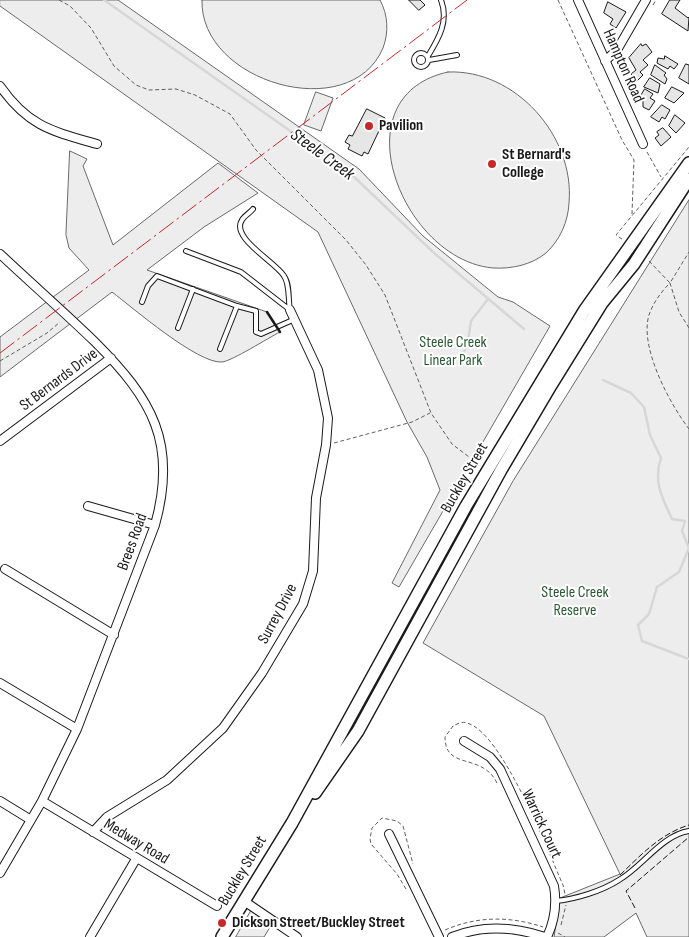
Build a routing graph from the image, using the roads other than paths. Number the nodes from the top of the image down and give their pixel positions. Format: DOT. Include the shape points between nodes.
graph roads {
  1 [pos="441,0"];
  2 [pos="578,0"];
  3 [pos="646,0"];
  4 [pos="434,44"];
  5 [pos="422,54"];
  6 [pos="457,54"];
  7 [pos="428,58"];
  8 [pos="605,61"];
  9 [pos="0,86"];
  10 [pos="97,144"];
  11 [pos="643,144"];
  12 [pos="689,163"];
  13 [pos="689,179"];
  14 [pos="253,210"];
  15 [pos="186,251"];
  16 [pos="1,256"];
  17 [pos="193,289"];
  18 [pos="142,302"];
  19 [pos="237,306"];
  20 [pos="290,310"];
  21 [pos="295,319"];
  22 [pos="178,328"];
  23 [pos="220,349"];
  24 [pos="111,358"];
  25 [pos="0,441"];
  26 [pos="88,506"];
  27 [pos="155,525"];
  28 [pos="5,569"];
  29 [pos="114,635"];
  30 [pos="0,683"];
  31 [pos="77,729"];
  32 [pos="464,741"];
  33 [pos="0,801"];
  34 [pos="42,801"];
  35 [pos="31,820"];
  36 [pos="292,823"];
  37 [pos="689,831"];
  38 [pos="94,832"];
  39 [pos="389,834"];
  40 [pos="136,859"];
  41 [pos="0,873"];
  42 [pos="244,901"];
  43 [pos="556,901"];
  44 [pos="217,906"];
  45 [pos="90,937"];
  46 [pos="222,937"];
  47 [pos="297,937"];
  48 [pos="440,937"];
  49 [pos="452,937"];
  50 [pos="546,937"];
  1 -- 4 [label="lane" via="445,18"];
  2 -- 8 [label="street, Hampton Road"];
  3 -- 8 [label="street" via="614,53"];
  4 -- 5 [label="lane"];
  4 -- 7 [label="lane"];
  5 -- 7 [label="lane"];
  5 -- 7 [label="lane" via="414,58 416,66 426,65"];
  6 -- 7 [label="lane"];
  8 -- 11 [label="street, Hampton Road"];
  9 -- 10 [label="street" via="12,103 32,121 58,133"];
  12 -- 36 [label="main road, Buckley Street" via="584,311 466,506"];
  13 -- 36 [label="main road, Buckley Street" via="634,264 602,304 550,387 358,731"];
  14 -- 20 [label="lane" via="242,220 241,234 285,277"];
  15 -- 20 [label="lane" via="241,272"];
  16 -- 24 [label="street, Brees Road"];
  17 -- 18 [label="lane" via="157,276 148,286"];
  17 -- 19 [label="lane"];
  17 -- 22 [label="lane"];
  19 -- 21 [label="lane" via="256,311 256,332 261,334"];
  19 -- 23 [label="lane"];
  20 -- 21 [label="street, Surrey Drive"];
  21 -- 38 [label="street, Surrey Drive" via="318,370 328,418 316,498 314,571 302,604 262,673 223,728 167,780 107,817"];
  24 -- 25 [label="street, St Bernards Drive"];
  24 -- 27 [label="street, Brees Road" via="138,391 158,432 164,476 163,498"];
  26 -- 27 [label="street"];
  27 -- 29 [label="street, Brees Road"];
  28 -- 29 [label="street"];
  29 -- 31 [label="street, Brees Road"];
  30 -- 31 [label="street"];
  31 -- 34 [label="street, Brees Road"];
  32 -- 43 [label="street, Warrick Court" via="490,757 500,769 554,886"];
  33 -- 35 [label="street"];
  34 -- 35 [label="street, Brees Road"];
  34 -- 38 [label="street, Medway Road"];
  35 -- 41 [label="street, Brees Road"];
  36 -- 42 [label="main road, Buckley Street"];
  37 -- 43 [label="lane" via="659,846 620,880 572,899"];
  38 -- 40 [label="street, Medway Road"];
  39 -- 48 [label="street"];
  40 -- 44 [label="street, Medway Road"];
  40 -- 45 [label="street"];
  42 -- 46 [label="main road, Buckley Street"];
  42 -- 47 [label="street"];
  43 -- 50 [label="street, Warrick Court"];
  49 -- 50 [label="street" via="496,928"];
}
